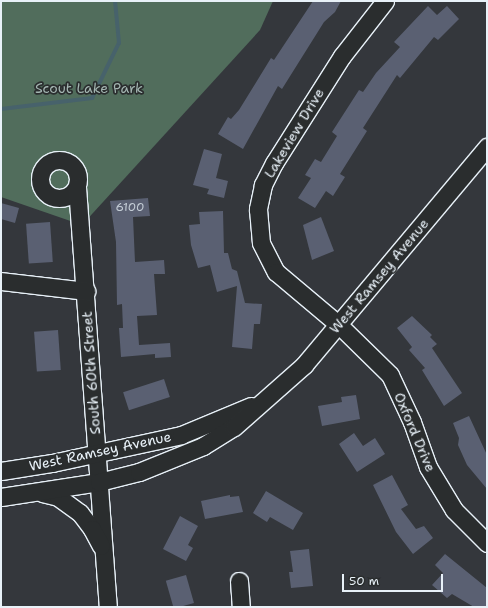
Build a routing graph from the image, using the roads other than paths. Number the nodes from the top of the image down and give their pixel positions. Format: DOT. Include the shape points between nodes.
graph roads {
  1 [pos="385,1"];
  2 [pos="487,147"];
  3 [pos="77,187"];
  4 [pos="1,281"];
  5 [pos="86,291"];
  6 [pos="339,325"];
  7 [pos="265,400"];
  8 [pos="96,454"];
  9 [pos="1,471"];
  10 [pos="99,482"];
  11 [pos="38,492"];
  12 [pos="1,497"];
  13 [pos="487,543"];
  14 [pos="105,558"];
  15 [pos="239,581"];
  16 [pos="108,607"];
  17 [pos="241,607"];
  1 -- 6 [label="street, Lakeview Drive" via="342,56 274,163 263,185 258,209 262,243 276,272"];
  2 -- 6 [label="street, West Ramsey Avenue"];
  3 -- 5 [label="street, South 60th Street"];
  4 -- 5 [label="street"];
  5 -- 8 [label="street, South 60th Street"];
  6 -- 7 [label="street, West Ramsey Avenue" via="304,365"];
  6 -- 13 [label="street, Oxford Drive" via="390,375 412,422 428,467 454,510"];
  7 -- 8 [label="street, West Ramsey Avenue" via="181,435"];
  7 -- 10 [label="street, West Ramsey Avenue" via="234,427 203,446 139,472"];
  8 -- 9 [label="street, West Ramsey Avenue"];
  8 -- 10 [label="street, South 60th Street"];
  10 -- 11 [label="street, West Ramsey Avenue"];
  10 -- 14 [label="street, South 60th Street"];
  11 -- 12 [label="street, West Ramsey Avenue"];
  11 -- 14 [label="street" via="58,497 80,513 98,538"];
  14 -- 16 [label="street, South 60th Street"];
  15 -- 17 [label="street"];
}
